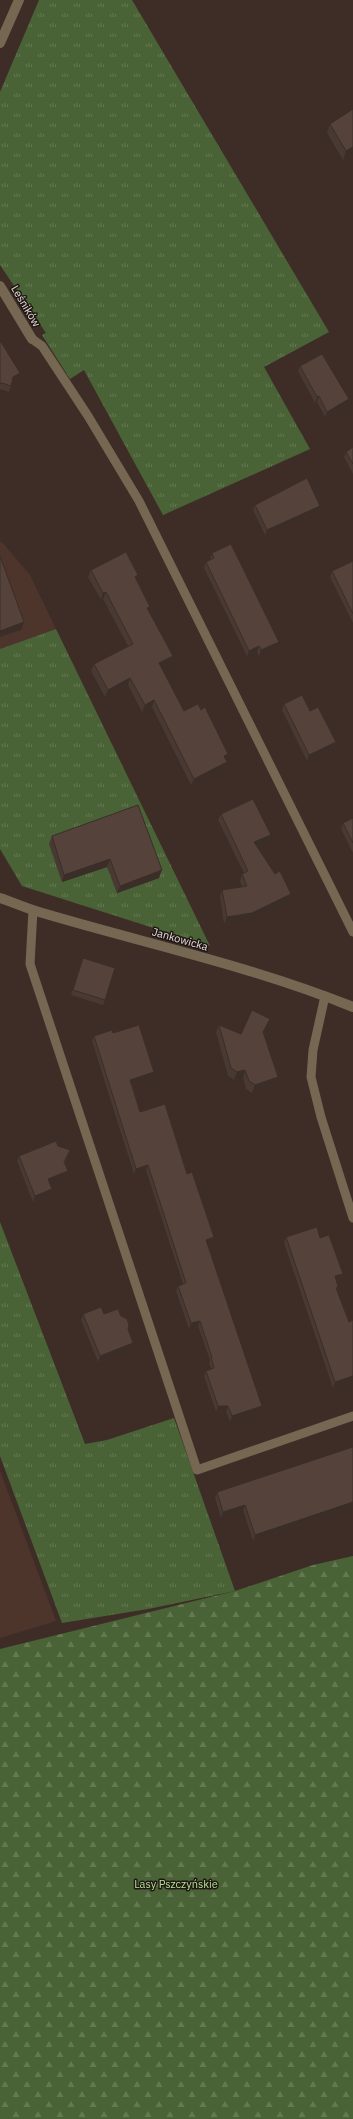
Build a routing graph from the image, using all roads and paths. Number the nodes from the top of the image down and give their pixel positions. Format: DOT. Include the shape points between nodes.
graph roads {
  1 [pos="19,0"];
  2 [pos="0,43"];
  3 [pos="0,286"];
  4 [pos="32,339"];
  5 [pos="0,898"];
  6 [pos="33,910"];
  7 [pos="353,932"];
  8 [pos="325,996"];
  9 [pos="353,1007"];
  10 [pos="353,1218"];
  11 [pos="353,1416"];
  1 -- 2 [label="street"];
  3 -- 4 [label="street, Leśników"];
  4 -- 7 [label="lane" via="42,346 138,501"];
  5 -- 6 [label="street, Jankowicka"];
  6 -- 8 [label="street, Jankowicka"];
  6 -- 11 [label="lane" via="30,964 197,1470"];
  8 -- 9 [label="street, Jankowicka"];
  8 -- 10 [label="lane" via="313,1050 311,1077"];
}
